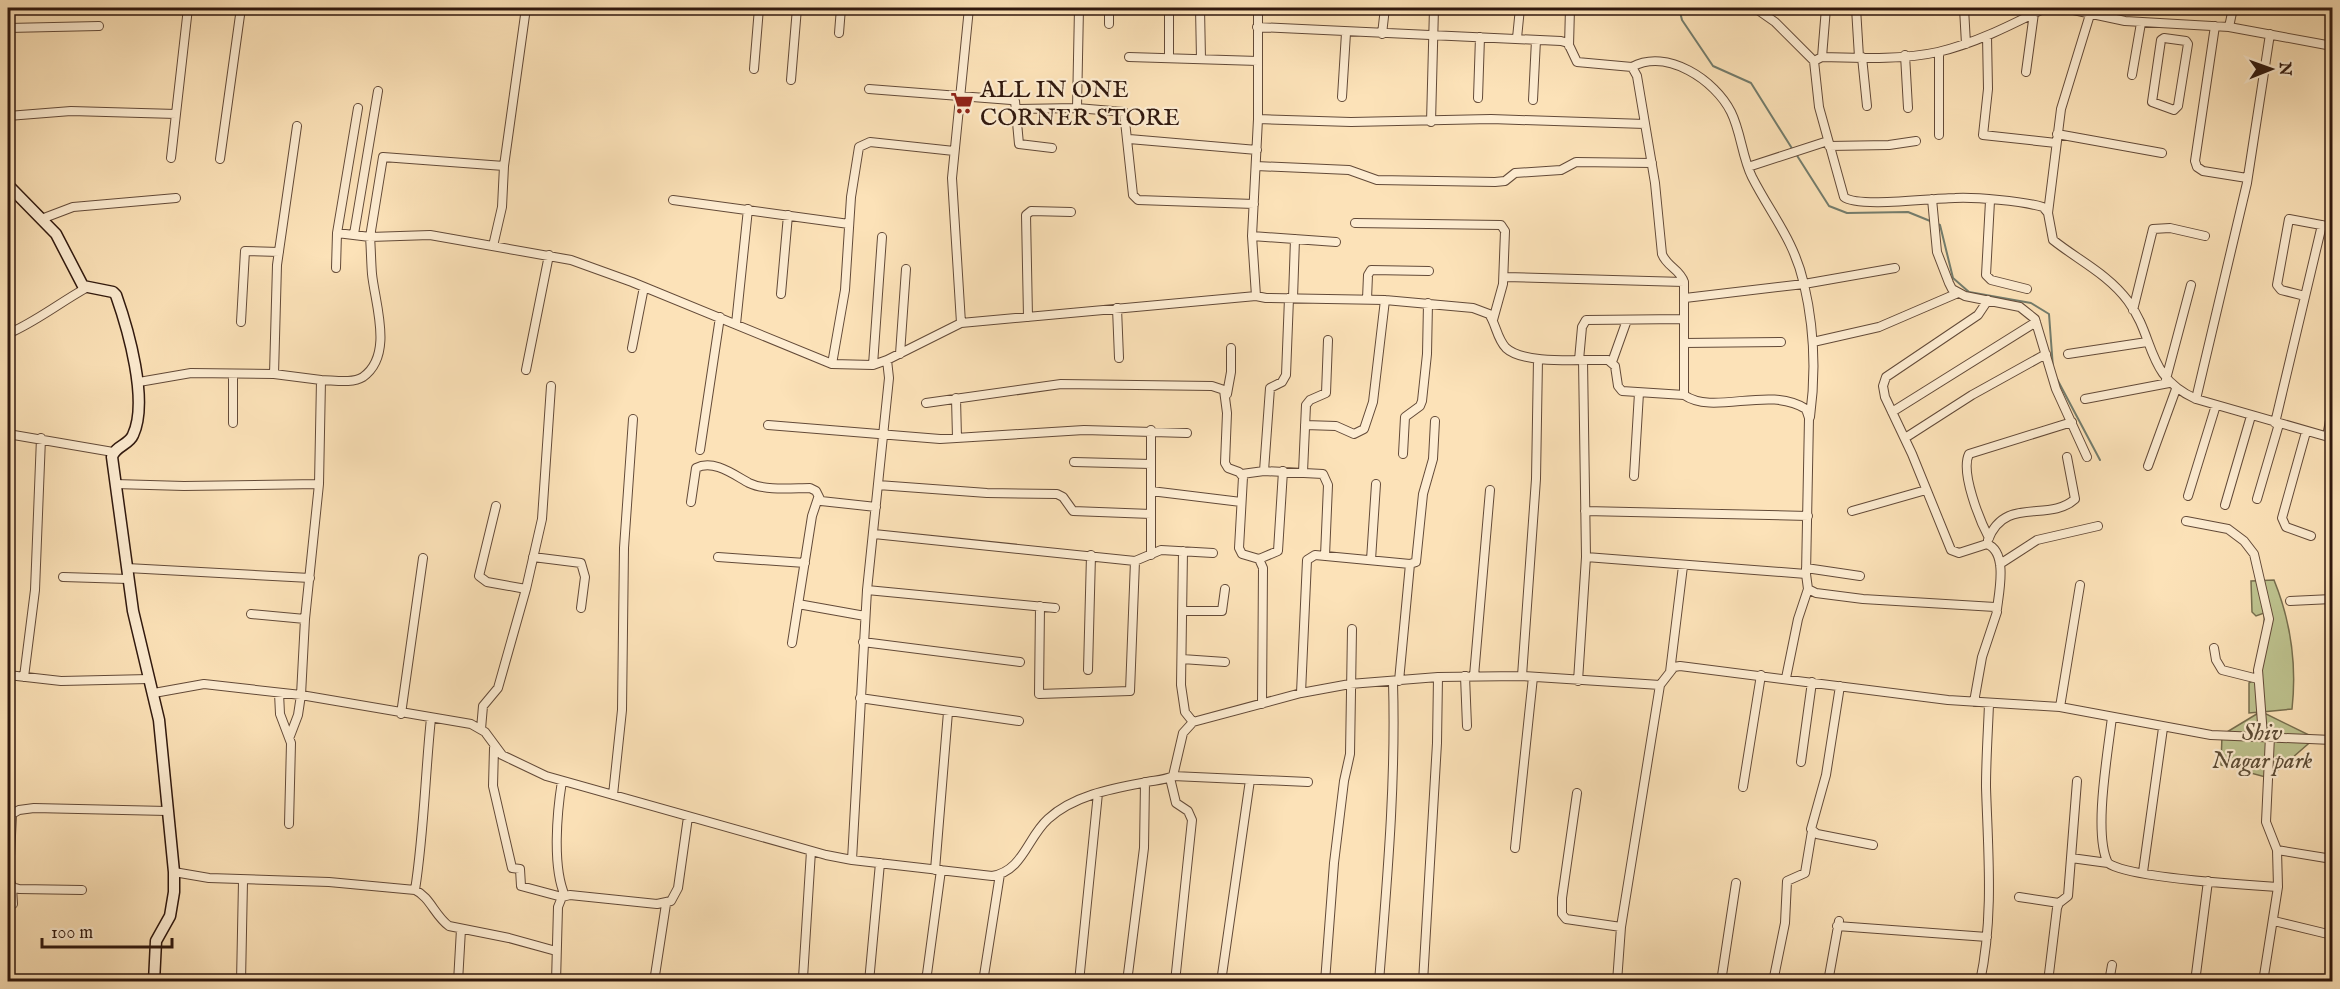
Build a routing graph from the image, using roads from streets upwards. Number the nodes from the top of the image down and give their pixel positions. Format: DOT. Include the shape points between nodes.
graph roads {
  1 [pos="188,8"];
  2 [pos="241,8"];
  3 [pos="526,8"];
  4 [pos="759,8"];
  5 [pos="796,8"];
  6 [pos="841,8"];
  7 [pos="969,8"];
  8 [pos="1079,8"];
  9 [pos="1109,8"];
  10 [pos="1169,8"];
  11 [pos="1200,8"];
  12 [pos="1258,8"];
  13 [pos="1385,8"];
  14 [pos="1434,8"];
  15 [pos="1520,8"];
  16 [pos="1570,8"];
  17 [pos="1755,8"];
  18 [pos="1826,8"];
  19 [pos="1856,8"];
  20 [pos="1964,8"];
  21 [pos="2064,8"];
  22 [pos="2233,8"];
  23 [pos="2040,10"];
  24 [pos="2092,11"];
  25 [pos="2141,22"];
  26 [pos="1109,24"];
  27 [pos="2175,24"];
  28 [pos="99,26"];
  29 [pos="2215,26"];
  30 [pos="1257,27"];
  31 [pos="2229,27"];
  32 [pos="8,28"];
  33 [pos="839,33"];
  34 [pos="1346,33"];
  35 [pos="1382,34"];
  36 [pos="2270,34"];
  37 [pos="1433,35"];
  38 [pos="1987,36"];
  39 [pos="1480,37"];
  40 [pos="1518,38"];
  41 [pos="1536,40"];
  42 [pos="2174,40"];
  43 [pos="1966,44"];
  44 [pos="1569,46"];
  45 [pos="2332,46"];
  46 [pos="1940,52"];
  47 [pos="1905,55"];
  48 [pos="1129,57"];
  49 [pos="1822,57"];
  50 [pos="1860,57"];
  51 [pos="1169,58"];
  52 [pos="1201,59"];
  53 [pos="1258,61"];
  54 [pos="1814,61"];
  55 [pos="1632,67"];
  56 [pos="754,69"];
  57 [pos="2025,72"];
  58 [pos="2132,75"];
  59 [pos="791,80"];
  60 [pos="869,89"];
  61 [pos="378,91"];
  62 [pos="960,97"];
  63 [pos="1342,97"];
  64 [pos="1478,98"];
  65 [pos="1533,100"];
  66 [pos="1867,106"];
  67 [pos="358,108"];
  68 [pos="1077,108"];
  69 [pos="1908,108"];
  70 [pos="1018,109"];
  71 [pos="176,114"];
  72 [pos="8,116"];
  73 [pos="1258,118"];
  74 [pos="1431,122"];
  75 [pos="1645,124"];
  76 [pos="297,126"];
  77 [pos="1939,135"];
  78 [pos="1129,139"];
  79 [pos="2057,139"];
  80 [pos="1916,141"];
  81 [pos="1828,143"];
  82 [pos="1052,148"];
  83 [pos="1257,150"];
  84 [pos="954,151"];
  85 [pos="2162,153"];
  86 [pos="171,158"];
  87 [pos="220,159"];
  88 [pos="1652,164"];
  89 [pos="504,166"];
  90 [pos="1256,166"];
  91 [pos="1748,167"];
  92 [pos="2247,178"];
  93 [pos="8,185"];
  94 [pos="176,198"];
  95 [pos="1932,199"];
  96 [pos="673,200"];
  97 [pos="1990,201"];
  98 [pos="1254,204"];
  99 [pos="748,209"];
  100 [pos="1071,212"];
  101 [pos="2048,213"];
  102 [pos="788,215"];
  103 [pos="44,218"];
  104 [pos="1355,223"];
  105 [pos="849,224"];
  106 [pos="2322,225"];
  107 [pos="2332,227"];
  108 [pos="337,233"];
  109 [pos="354,234"];
  110 [pos="1252,236"];
  111 [pos="2205,236"];
  112 [pos="370,237"];
  113 [pos="882,237"];
  114 [pos="1295,239"];
  115 [pos="1336,242"];
  116 [pos="493,246"];
  117 [pos="279,252"];
  118 [pos="549,255"];
  119 [pos="336,268"];
  120 [pos="1895,268"];
  121 [pos="906,269"];
  122 [pos="1429,271"];
  123 [pos="1504,277"];
  124 [pos="1684,282"];
  125 [pos="1804,284"];
  126 [pos="2191,285"];
  127 [pos="644,286"];
  128 [pos="86,288"];
  129 [pos="2027,289"];
  130 [pos="1958,293"];
  131 [pos="781,294"];
  132 [pos="1256,296"];
  133 [pos="2305,296"];
  134 [pos="1291,298"];
  135 [pos="1685,298"];
  136 [pos="1367,299"];
  137 [pos="1385,300"];
  138 [pos="1988,300"];
  139 [pos="1428,303"];
  140 [pos="1117,308"];
  141 [pos="2133,310"];
  142 [pos="720,317"];
  143 [pos="1028,317"];
  144 [pos="1684,319"];
  145 [pos="1492,320"];
  146 [pos="1627,320"];
  147 [pos="241,322"];
  148 [pos="2036,322"];
  149 [pos="961,323"];
  150 [pos="736,324"];
  151 [pos="14,331"];
  152 [pos="1329,340"];
  153 [pos="1781,342"];
  154 [pos="1813,342"];
  155 [pos="2147,342"];
  156 [pos="1684,343"];
  157 [pos="632,348"];
  158 [pos="1232,348"];
  159 [pos="900,354"];
  160 [pos="2046,354"];
  161 [pos="2068,354"];
  162 [pos="1119,358"];
  163 [pos="1538,359"];
  164 [pos="887,360"];
  165 [pos="1581,360"];
  166 [pos="1612,362"];
  167 [pos="832,364"];
  168 [pos="873,365"];
  169 [pos="526,370"];
  170 [pos="274,374"];
  171 [pos="234,375"];
  172 [pos="321,380"];
  173 [pos="2167,381"];
  174 [pos="139,382"];
  175 [pos="551,386"];
  176 [pos="2176,389"];
  177 [pos="1639,393"];
  178 [pos="1227,394"];
  179 [pos="1684,395"];
  180 [pos="956,398"];
  181 [pos="2085,399"];
  182 [pos="2196,399"];
  183 [pos="926,403"];
  184 [pos="2216,405"];
  185 [pos="2332,410"];
  186 [pos="1892,412"];
  187 [pos="2251,416"];
  188 [pos="1809,418"];
  189 [pos="633,419"];
  190 [pos="1435,422"];
  191 [pos="2072,422"];
  192 [pos="233,423"];
  193 [pos="2277,423"];
  194 [pos="768,425"];
  195 [pos="1305,425"];
  196 [pos="1151,430"];
  197 [pos="2306,432"];
  198 [pos="1187,433"];
  199 [pos="8,434"];
  200 [pos="883,434"];
  201 [pos="2330,437"];
  202 [pos="41,438"];
  203 [pos="957,438"];
  204 [pos="1905,438"];
  205 [pos="700,450"];
  206 [pos="113,452"];
  207 [pos="1403,454"];
  208 [pos="2067,457"];
  209 [pos="2087,457"];
  210 [pos="1074,462"];
  211 [pos="1151,464"];
  212 [pos="2148,466"];
  213 [pos="1264,471"];
  214 [pos="1283,471"];
  215 [pos="1303,472"];
  216 [pos="1242,474"];
  217 [pos="1634,476"];
  218 [pos="115,484"];
  219 [pos="319,484"];
  220 [pos="1376,484"];
  221 [pos="878,486"];
  222 [pos="1490,490"];
  223 [pos="1926,490"];
  224 [pos="1151,491"];
  225 [pos="2188,496"];
  226 [pos="818,498"];
  227 [pos="2257,499"];
  228 [pos="691,502"];
  229 [pos="1241,502"];
  230 [pos="2225,505"];
  231 [pos="496,506"];
  232 [pos="876,507"];
  233 [pos="1585,511"];
  234 [pos="1852,511"];
  235 [pos="1151,514"];
  236 [pos="1808,516"];
  237 [pos="2186,520"];
  238 [pos="2098,526"];
  239 [pos="874,534"];
  240 [pos="2311,536"];
  241 [pos="1988,541"];
  242 [pos="1183,551"];
  243 [pos="1213,553"];
  244 [pos="1091,555"];
  245 [pos="1151,555"];
  246 [pos="1325,556"];
  247 [pos="533,557"];
  248 [pos="718,557"];
  249 [pos="1586,557"];
  250 [pos="423,558"];
  251 [pos="1259,559"];
  252 [pos="1371,560"];
  253 [pos="1135,561"];
  254 [pos="805,563"];
  255 [pos="1410,564"];
  256 [pos="2000,564"];
  257 [pos="1683,566"];
  258 [pos="1806,571"];
  259 [pos="128,574"];
  260 [pos="1860,576"];
  261 [pos="63,577"];
  262 [pos="310,578"];
  263 [pos="2080,585"];
  264 [pos="526,589"];
  265 [pos="1225,589"];
  266 [pos="1808,589"];
  267 [pos="867,590"];
  268 [pos="2332,599"];
  269 [pos="2290,601"];
  270 [pos="798,604"];
  271 [pos="1040,606"];
  272 [pos="581,608"];
  273 [pos="1055,608"];
  274 [pos="1997,609"];
  275 [pos="1182,611"];
  276 [pos="250,614"];
  277 [pos="865,616"];
  278 [pos="305,620"];
  279 [pos="1352,629"];
  280 [pos="863,642"];
  281 [pos="792,643"];
  282 [pos="2214,648"];
  283 [pos="1182,659"];
  284 [pos="1020,662"];
  285 [pos="1225,662"];
  286 [pos="1088,670"];
  287 [pos="1670,672"];
  288 [pos="8,675"];
  289 [pos="1761,675"];
  290 [pos="1470,676"];
  291 [pos="1522,676"];
  292 [pos="24,677"];
  293 [pos="1438,677"];
  294 [pos="1533,677"];
  295 [pos="1786,678"];
  296 [pos="149,679"];
  297 [pos="2258,679"];
  298 [pos="1578,681"];
  299 [pos="1396,682"];
  300 [pos="1812,682"];
  301 [pos="1350,684"];
  302 [pos="1660,685"];
  303 [pos="1840,686"];
  304 [pos="154,693"];
  305 [pos="279,693"];
  306 [pos="1301,693"];
  307 [pos="301,695"];
  308 [pos="860,698"];
  309 [pos="1974,702"];
  310 [pos="1262,704"];
  311 [pos="1989,704"];
  312 [pos="2060,707"];
  313 [pos="948,712"];
  314 [pos="401,714"];
  315 [pos="2112,717"];
  316 [pos="431,718"];
  317 [pos="1019,721"];
  318 [pos="1193,722"];
  319 [pos="1467,726"];
  320 [pos="2163,728"];
  321 [pos="481,729"];
  322 [pos="290,736"];
  323 [pos="2266,736"];
  324 [pos="2332,740"];
  325 [pos="494,748"];
  326 [pos="1801,762"];
  327 [pos="1172,777"];
  328 [pos="1250,780"];
  329 [pos="562,781"];
  330 [pos="1144,782"];
  331 [pos="1308,782"];
  332 [pos="2077,782"];
  333 [pos="1743,787"];
  334 [pos="1098,793"];
  335 [pos="1578,793"];
  336 [pos="613,795"];
  337 [pos="167,811"];
  338 [pos="688,817"];
  339 [pos="289,824"];
  340 [pos="1812,831"];
  341 [pos="1873,845"];
  342 [pos="1515,848"];
  343 [pos="2277,850"];
  344 [pos="811,851"];
  345 [pos="2071,858"];
  346 [pos="2332,859"];
  347 [pos="852,860"];
  348 [pos="880,863"];
  349 [pos="2108,863"];
  350 [pos="938,870"];
  351 [pos="174,872"];
  352 [pos="2144,872"];
  353 [pos="1000,874"];
  354 [pos="243,881"];
  355 [pos="2208,881"];
  356 [pos="1736,883"];
  357 [pos="12,887"];
  358 [pos="2278,887"];
  359 [pos="82,890"];
  360 [pos="415,890"];
  361 [pos="563,896"];
  362 [pos="2019,897"];
  363 [pos="666,903"];
  364 [pos="2059,903"];
  365 [pos="13,904"];
  366 [pos="2274,921"];
  367 [pos="1622,927"];
  368 [pos="461,929"];
  369 [pos="2332,935"];
  370 [pos="1987,937"];
  371 [pos="556,951"];
  372 [pos="2112,965"];
  373 [pos="803,978"];
  374 [pos="154,981"];
  375 [pos="241,981"];
  376 [pos="458,981"];
  377 [pos="556,981"];
  378 [pos="654,981"];
  379 [pos="869,981"];
  380 [pos="924,981"];
  381 [pos="983,981"];
  382 [pos="1079,981"];
  383 [pos="1127,981"];
  384 [pos="1175,981"];
  385 [pos="1221,981"];
  386 [pos="1325,981"];
  387 [pos="1379,981"];
  388 [pos="1423,981"];
  389 [pos="1617,981"];
  390 [pos="1720,981"];
  391 [pos="1773,981"];
  392 [pos="1828,981"];
  393 [pos="1980,981"];
  394 [pos="2048,981"];
  395 [pos="2109,981"];
  396 [pos="2195,981"];
  397 [pos="2263,981"];
  1 -- 71 [label="street"];
  2 -- 87 [label="street"];
  3 -- 89 [label="street"];
  4 -- 56 [label="street"];
  5 -- 59 [label="street"];
  6 -- 33 [label="street"];
  7 -- 62 [label="street"];
  8 -- 68 [label="street"];
  9 -- 26 [label="street"];
  10 -- 51 [label="street"];
  11 -- 52 [label="street"];
  12 -- 30 [label="street"];
  13 -- 35 [label="street"];
  14 -- 37 [label="street"];
  15 -- 40 [label="street"];
  16 -- 44 [label="street"];
  17 -- 54 [label="street"];
  18 -- 49 [label="street"];
  19 -- 50 [label="street"];
  20 -- 43 [label="street"];
  21 -- 24 [label="street"];
  22 -- 31 [label="street"];
  23 -- 38 [label="street"];
  23 -- 57 [label="street"];
  24 -- 25 [label="street"];
  24 -- 79 [label="street" via="2069,81"];
  25 -- 27 [label="street"];
  25 -- 58 [label="street"];
  27 -- 29 [label="street"];
  27 -- 42 [label="street"];
  28 -- 32 [label="street"];
  29 -- 31 [label="street"];
  29 -- 92 [label="street" via="2195,161 2203,171"];
  30 -- 34 [label="street"];
  30 -- 53 [label="street"];
  31 -- 36 [label="street"];
  34 -- 35 [label="street"];
  34 -- 63 [label="street"];
  35 -- 37 [label="street"];
  36 -- 45 [label="street"];
  36 -- 92 [label="street"];
  37 -- 39 [label="street"];
  37 -- 74 [label="street"];
  38 -- 43 [label="street"];
  38 -- 79 [label="street" via="1988,89 1983,135"];
  39 -- 40 [label="street"];
  39 -- 64 [label="street"];
  40 -- 41 [label="street"];
  41 -- 44 [label="street" via="1561,41"];
  41 -- 65 [label="street"];
  42 -- 42 [label="street" via="2161,40 2152,100 2153,105 2175,110 2188,45 2186,41"];
  43 -- 46 [label="street"];
  44 -- 55 [label="street" via="1574,59 1582,63"];
  46 -- 47 [label="street"];
  46 -- 77 [label="street"];
  47 -- 50 [label="street"];
  47 -- 69 [label="street"];
  48 -- 51 [label="street"];
  49 -- 50 [label="street"];
  49 -- 54 [label="street"];
  50 -- 66 [label="street"];
  51 -- 52 [label="street"];
  52 -- 53 [label="street"];
  53 -- 73 [label="street"];
  54 -- 81 [label="street" via="1814,87"];
  55 -- 75 [label="street"];
  55 -- 91 [label="street" via="1647,61 1669,62 1711,87 1732,114"];
  60 -- 62 [label="street"];
  61 -- 109 [label="street"];
  62 -- 70 [label="street" via="1011,100"];
  62 -- 84 [label="street"];
  67 -- 108 [label="street"];
  68 -- 70 [label="street"];
  68 -- 78 [label="street" via="1121,110 1126,116"];
  70 -- 82 [label="street" via="1019,144"];
  71 -- 72 [label="street" via="71,111"];
  71 -- 86 [label="street"];
  73 -- 74 [label="street"];
  73 -- 83 [label="street"];
  74 -- 75 [label="street" via="1491,119"];
  75 -- 88 [label="street"];
  76 -- 117 [label="street"];
  78 -- 83 [label="street"];
  78 -- 98 [label="street" via="1135,198 1154,202"];
  79 -- 85 [label="street"];
  79 -- 101 [label="street"];
  80 -- 81 [label="street" via="1889,145"];
  81 -- 91 [label="street"];
  81 -- 95 [label="street" via="1847,200"];
  83 -- 90 [label="street"];
  84 -- 105 [label="street" via="861,144"];
  84 -- 149 [label="street" via="952,178"];
  88 -- 90 [label="street" via="1576,162 1560,170 1515,173 1505,181 1495,182 1377,180 1349,170"];
  88 -- 124 [label="street" via="1662,254"];
  89 -- 112 [label="street" via="384,157"];
  89 -- 116 [label="street" via="502,207"];
  90 -- 98 [label="street"];
  91 -- 125 [label="street" via="1781,224"];
  92 -- 182 [label="street"];
  93 -- 103 [label="street"];
  94 -- 103 [label="street" via="72,207"];
  95 -- 97 [label="street"];
  95 -- 130 [label="street" via="1940,264"];
  96 -- 99 [label="street"];
  97 -- 101 [label="street" via="2038,205"];
  97 -- 129 [label="street" via="1986,276"];
  98 -- 110 [label="street"];
  99 -- 102 [label="street"];
  99 -- 150 [label="street"];
  100 -- 143 [label="street" via="1032,211 1026,215"];
  101 -- 141 [label="street" via="2053,240 2098,271"];
  102 -- 105 [label="street"];
  102 -- 131 [label="street"];
  103 -- 128 [label="street" via="64,245"];
  104 -- 123 [label="street" via="1501,225 1505,231"];
  105 -- 167 [label="street" via="845,290"];
  106 -- 107 [label="street"];
  106 -- 133 [label="street"];
  106 -- 133 [label="street" via="2289,219 2277,285 2281,290"];
  108 -- 109 [label="street"];
  108 -- 119 [label="street"];
  109 -- 112 [label="street"];
  110 -- 114 [label="street"];
  110 -- 132 [label="street"];
  111 -- 141 [label="street" via="2170,228 2153,229"];
  112 -- 116 [label="street" via="430,235"];
  112 -- 172 [label="street" via="380,336 377,355 363,376"];
  113 -- 168 [label="street"];
  114 -- 115 [label="street"];
  114 -- 134 [label="street"];
  116 -- 118 [label="street"];
  117 -- 147 [label="street" via="245,251"];
  117 -- 170 [label="street"];
  118 -- 127 [label="street"];
  118 -- 169 [label="street"];
  120 -- 125 [label="street"];
  121 -- 159 [label="street"];
  122 -- 136 [label="street" via="1371,270"];
  123 -- 124 [label="street"];
  123 -- 145 [label="street"];
  124 -- 135 [label="street"];
  125 -- 135 [label="street"];
  125 -- 154 [label="street"];
  126 -- 173 [label="street"];
  127 -- 142 [label="street"];
  127 -- 157 [label="street"];
  128 -- 151 [label="street" via="42,318"];
  128 -- 174 [label="street" via="116,295"];
  130 -- 138 [label="street"];
  130 -- 154 [label="street" via="1879,327"];
  132 -- 134 [label="street"];
  132 -- 140 [label="street"];
  133 -- 193 [label="street"];
  134 -- 136 [label="street"];
  134 -- 213 [label="street" via="1286,375 1270,388"];
  135 -- 144 [label="street"];
  136 -- 137 [label="street"];
  137 -- 139 [label="street"];
  137 -- 195 [label="street" via="1373,402 1364,429 1354,434 1340,427"];
  138 -- 148 [label="street" via="2020,307"];
  138 -- 186 [label="street" via="1978,315 1886,377 1883,391"];
  139 -- 145 [label="street" via="1473,308 1489,314"];
  139 -- 207 [label="street" via="1422,401 1405,417"];
  140 -- 143 [label="street"];
  140 -- 162 [label="street"];
  141 -- 155 [label="street"];
  142 -- 150 [label="street"];
  142 -- 205 [label="street"];
  143 -- 149 [label="street"];
  144 -- 146 [label="street"];
  144 -- 156 [label="street"];
  145 -- 163 [label="street" via="1504,346 1519,355"];
  146 -- 165 [label="street" via="1586,320 1582,327"];
  146 -- 166 [label="street"];
  148 -- 160 [label="street"];
  148 -- 186 [label="street"];
  149 -- 159 [label="street"];
  150 -- 167 [label="street"];
  152 -- 195 [label="street" via="1326,393 1308,401"];
  153 -- 156 [label="street"];
  154 -- 188 [label="street"];
  155 -- 161 [label="street"];
  155 -- 173 [label="street"];
  156 -- 179 [label="street"];
  158 -- 178 [label="street"];
  159 -- 164 [label="street"];
  160 -- 191 [label="street" via="2056,389"];
  160 -- 204 [label="street"];
  163 -- 165 [label="street"];
  163 -- 291 [label="street" via="1536,479"];
  164 -- 168 [label="street"];
  164 -- 200 [label="street"];
  165 -- 166 [label="street"];
  165 -- 233 [label="street"];
  166 -- 177 [label="street" via="1620,390"];
  167 -- 168 [label="street"];
  170 -- 171 [label="street"];
  170 -- 172 [label="street"];
  171 -- 174 [label="street" via="191,373"];
  171 -- 192 [label="street"];
  172 -- 219 [label="street"];
  173 -- 176 [label="street"];
  173 -- 181 [label="street"];
  174 -- 206 [label="street" via="133,435"];
  175 -- 247 [label="street" via="544,496"];
  176 -- 182 [label="street"];
  176 -- 212 [label="street"];
  177 -- 179 [label="street"];
  177 -- 217 [label="street"];
  178 -- 180 [label="street" via="1220,387 1089,383"];
  178 -- 216 [label="street" via="1225,463 1227,468"];
  179 -- 188 [label="street" via="1715,401 1783,399 1806,409"];
  180 -- 183 [label="street"];
  180 -- 203 [label="street"];
  182 -- 184 [label="street"];
  184 -- 187 [label="street"];
  184 -- 225 [label="street"];
  185 -- 201 [label="street"];
  186 -- 204 [label="street"];
  187 -- 193 [label="street"];
  187 -- 230 [label="street"];
  188 -- 236 [label="street"];
  189 -- 336 [label="street" via="624,548 622,710"];
  190 -- 255 [label="street" via="1433,459 1423,494 1418,559"];
  191 -- 209 [label="street"];
  191 -- 241 [label="street" via="1967,457 1971,490"];
  193 -- 197 [label="street"];
  193 -- 227 [label="street"];
  194 -- 200 [label="street"];
  195 -- 215 [label="street"];
  196 -- 198 [label="street"];
  196 -- 203 [label="street" via="1075,430"];
  196 -- 211 [label="street"];
  197 -- 201 [label="street"];
  197 -- 240 [label="street" via="2282,518 2286,527"];
  199 -- 202 [label="street"];
  200 -- 203 [label="street"];
  200 -- 221 [label="street"];
  202 -- 206 [label="street"];
  202 -- 292 [label="street" via="35,590"];
  204 -- 223 [label="street"];
  206 -- 218 [label="street"];
  208 -- 241 [label="street" via="2075,499 2057,507 2008,516"];
  210 -- 211 [label="street"];
  211 -- 224 [label="street"];
  213 -- 214 [label="street"];
  213 -- 216 [label="street"];
  214 -- 215 [label="street"];
  214 -- 251 [label="street" via="1278,551"];
  215 -- 246 [label="street" via="1318,472 1327,478"];
  216 -- 229 [label="street"];
  218 -- 219 [label="street"];
  218 -- 259 [label="street"];
  219 -- 262 [label="street"];
  220 -- 252 [label="street"];
  221 -- 232 [label="street"];
  221 -- 235 [label="street" via="1057,494 1073,511"];
  222 -- 290 [label="street"];
  223 -- 234 [label="street"];
  223 -- 241 [label="street" via="1951,550 1959,553"];
  224 -- 229 [label="street"];
  224 -- 235 [label="street"];
  226 -- 228 [label="street" via="810,488 751,484 731,471 702,465 696,468"];
  226 -- 232 [label="street" via="829,503"];
  226 -- 254 [label="street"];
  229 -- 251 [label="street" via="1239,551"];
  231 -- 264 [label="street" via="479,576 487,582"];
  232 -- 239 [label="street"];
  233 -- 236 [label="street"];
  233 -- 249 [label="street"];
  235 -- 245 [label="street"];
  236 -- 258 [label="street"];
  237 -- 297 [label="street" via="2228,529 2254,554 2270,619"];
  238 -- 256 [label="street" via="2037,540"];
  239 -- 244 [label="street"];
  239 -- 267 [label="street"];
  241 -- 256 [label="street"];
  242 -- 243 [label="street"];
  242 -- 245 [label="street" via="1157,551"];
  242 -- 275 [label="street"];
  244 -- 253 [label="street"];
  244 -- 286 [label="street"];
  245 -- 253 [label="street"];
  246 -- 252 [label="street"];
  246 -- 306 [label="street" via="1309,557 1306,564"];
  247 -- 264 [label="street"];
  247 -- 272 [label="street" via="581,563 585,577"];
  248 -- 254 [label="street"];
  249 -- 257 [label="street"];
  249 -- 298 [label="street"];
  250 -- 314 [label="street"];
  251 -- 310 [label="street" via="1263,568"];
  252 -- 255 [label="street"];
  253 -- 271 [label="street" via="1130,691 1039,694"];
  254 -- 270 [label="street"];
  255 -- 299 [label="street"];
  256 -- 274 [label="street"];
  257 -- 258 [label="street"];
  257 -- 287 [label="street"];
  258 -- 260 [label="street"];
  258 -- 266 [label="street"];
  259 -- 261 [label="street"];
  259 -- 262 [label="street"];
  259 -- 296 [label="street"];
  262 -- 278 [label="street"];
  263 -- 312 [label="street"];
  264 -- 321 [label="street" via="498,688 483,705"];
  265 -- 275 [label="street" via="1222,611"];
  266 -- 274 [label="street" via="1863,599 1988,605"];
  266 -- 295 [label="street"];
  267 -- 271 [label="street"];
  267 -- 277 [label="street"];
  268 -- 269 [label="street"];
  270 -- 277 [label="street"];
  270 -- 281 [label="street"];
  271 -- 273 [label="street"];
  274 -- 309 [label="street"];
  275 -- 283 [label="street"];
  276 -- 278 [label="street"];
  277 -- 280 [label="street"];
  278 -- 307 [label="street"];
  279 -- 301 [label="street"];
  280 -- 284 [label="street"];
  280 -- 308 [label="street"];
  282 -- 297 [label="street" via="2222,670"];
  283 -- 285 [label="street"];
  283 -- 318 [label="street" via="1182,704"];
  287 -- 289 [label="street" via="1680,666"];
  287 -- 302 [label="street"];
  288 -- 292 [label="street"];
  289 -- 295 [label="street"];
  289 -- 333 [label="street"];
  290 -- 291 [label="street"];
  290 -- 293 [label="street"];
  290 -- 319 [label="street"];
  291 -- 294 [label="street"];
  292 -- 296 [label="street" via="61,681"];
  293 -- 299 [label="street"];
  293 -- 388 [label="street"];
  294 -- 298 [label="street"];
  294 -- 342 [label="street"];
  295 -- 300 [label="street"];
  296 -- 304 [label="street"];
  297 -- 323 [label="street"];
  298 -- 302 [label="street"];
  299 -- 301 [label="street"];
  299 -- 387 [label="street" via="1393,810"];
  300 -- 303 [label="street"];
  300 -- 326 [label="street"];
  301 -- 306 [label="street"];
  301 -- 386 [label="street" via="1350,754 1334,863"];
  302 -- 367 [label="street"];
  303 -- 309 [label="street"];
  303 -- 340 [label="street" via="1826,775"];
  304 -- 305 [label="street" via="204,684"];
  304 -- 337 [label="street"];
  305 -- 307 [label="street"];
  305 -- 322 [label="street" via="279,709"];
  306 -- 310 [label="street"];
  307 -- 314 [label="street"];
  307 -- 322 [label="street"];
  308 -- 313 [label="street"];
  308 -- 347 [label="street"];
  309 -- 311 [label="street"];
  310 -- 318 [label="street"];
  311 -- 312 [label="street"];
  311 -- 370 [label="street"];
  312 -- 315 [label="street"];
  313 -- 317 [label="street"];
  313 -- 350 [label="street"];
  314 -- 316 [label="street"];
  315 -- 320 [label="street"];
  315 -- 349 [label="street" via="2101,828"];
  316 -- 321 [label="street"];
  316 -- 360 [label="street"];
  318 -- 327 [label="street" via="1183,733"];
  320 -- 323 [label="street" via="2211,735"];
  320 -- 352 [label="street"];
  321 -- 325 [label="street"];
  322 -- 339 [label="street"];
  323 -- 324 [label="street"];
  323 -- 343 [label="street" via="2266,822"];
  325 -- 329 [label="street" via="516,764"];
  325 -- 361 [label="street" via="493,786 512,868 520,869 522,886"];
  327 -- 328 [label="street"];
  327 -- 330 [label="street"];
  327 -- 384 [label="street" via="1174,800 1188,811 1192,820"];
  328 -- 331 [label="street"];
  328 -- 385 [label="street"];
  329 -- 336 [label="street"];
  329 -- 361 [label="street" via="558,806"];
  330 -- 334 [label="street"];
  330 -- 383 [label="street" via="1143,848"];
  332 -- 345 [label="street"];
  334 -- 353 [label="street" via="1074,802 1048,819 1016,865"];
  334 -- 382 [label="street"];
  335 -- 367 [label="street" via="1562,914 1566,919"];
  336 -- 338 [label="street"];
  337 -- 351 [label="street"];
  337 -- 357 [label="street" via="15,811 10,823"];
  338 -- 344 [label="street"];
  338 -- 363 [label="street" via="678,888 675,898"];
  340 -- 341 [label="street"];
  340 -- 391 [label="street" via="1805,873 1787,881 1785,923"];
  343 -- 346 [label="street"];
  343 -- 358 [label="street"];
  344 -- 347 [label="street"];
  344 -- 373 [label="street"];
  345 -- 349 [label="street"];
  345 -- 364 [label="street" via="2068,896"];
  347 -- 348 [label="street"];
  348 -- 350 [label="street"];
  348 -- 379 [label="street"];
  349 -- 352 [label="street"];
  350 -- 353 [label="street"];
  350 -- 380 [label="street"];
  351 -- 354 [label="street"];
  351 -- 374 [label="street" via="170,916 156,941"];
  352 -- 355 [label="street"];
  353 -- 381 [label="street"];
  354 -- 360 [label="street" via="329,882"];
  354 -- 375 [label="street"];
  355 -- 358 [label="street"];
  355 -- 396 [label="street"];
  356 -- 390 [label="street"];
  357 -- 359 [label="street"];
  357 -- 365 [label="street"];
  358 -- 366 [label="street"];
  360 -- 368 [label="street" via="426,897 441,920"];
  361 -- 363 [label="street"];
  361 -- 371 [label="street" via="558,907"];
  362 -- 364 [label="street"];
  363 -- 378 [label="street"];
  364 -- 394 [label="street"];
  366 -- 369 [label="street"];
  366 -- 397 [label="street"];
  367 -- 389 [label="street"];
  368 -- 371 [label="street"];
  368 -- 376 [label="street"];
  370 -- 392 [label="street" via="1838,924"];
  370 -- 393 [label="street"];
  371 -- 377 [label="street"];
  372 -- 395 [label="street"];
}
